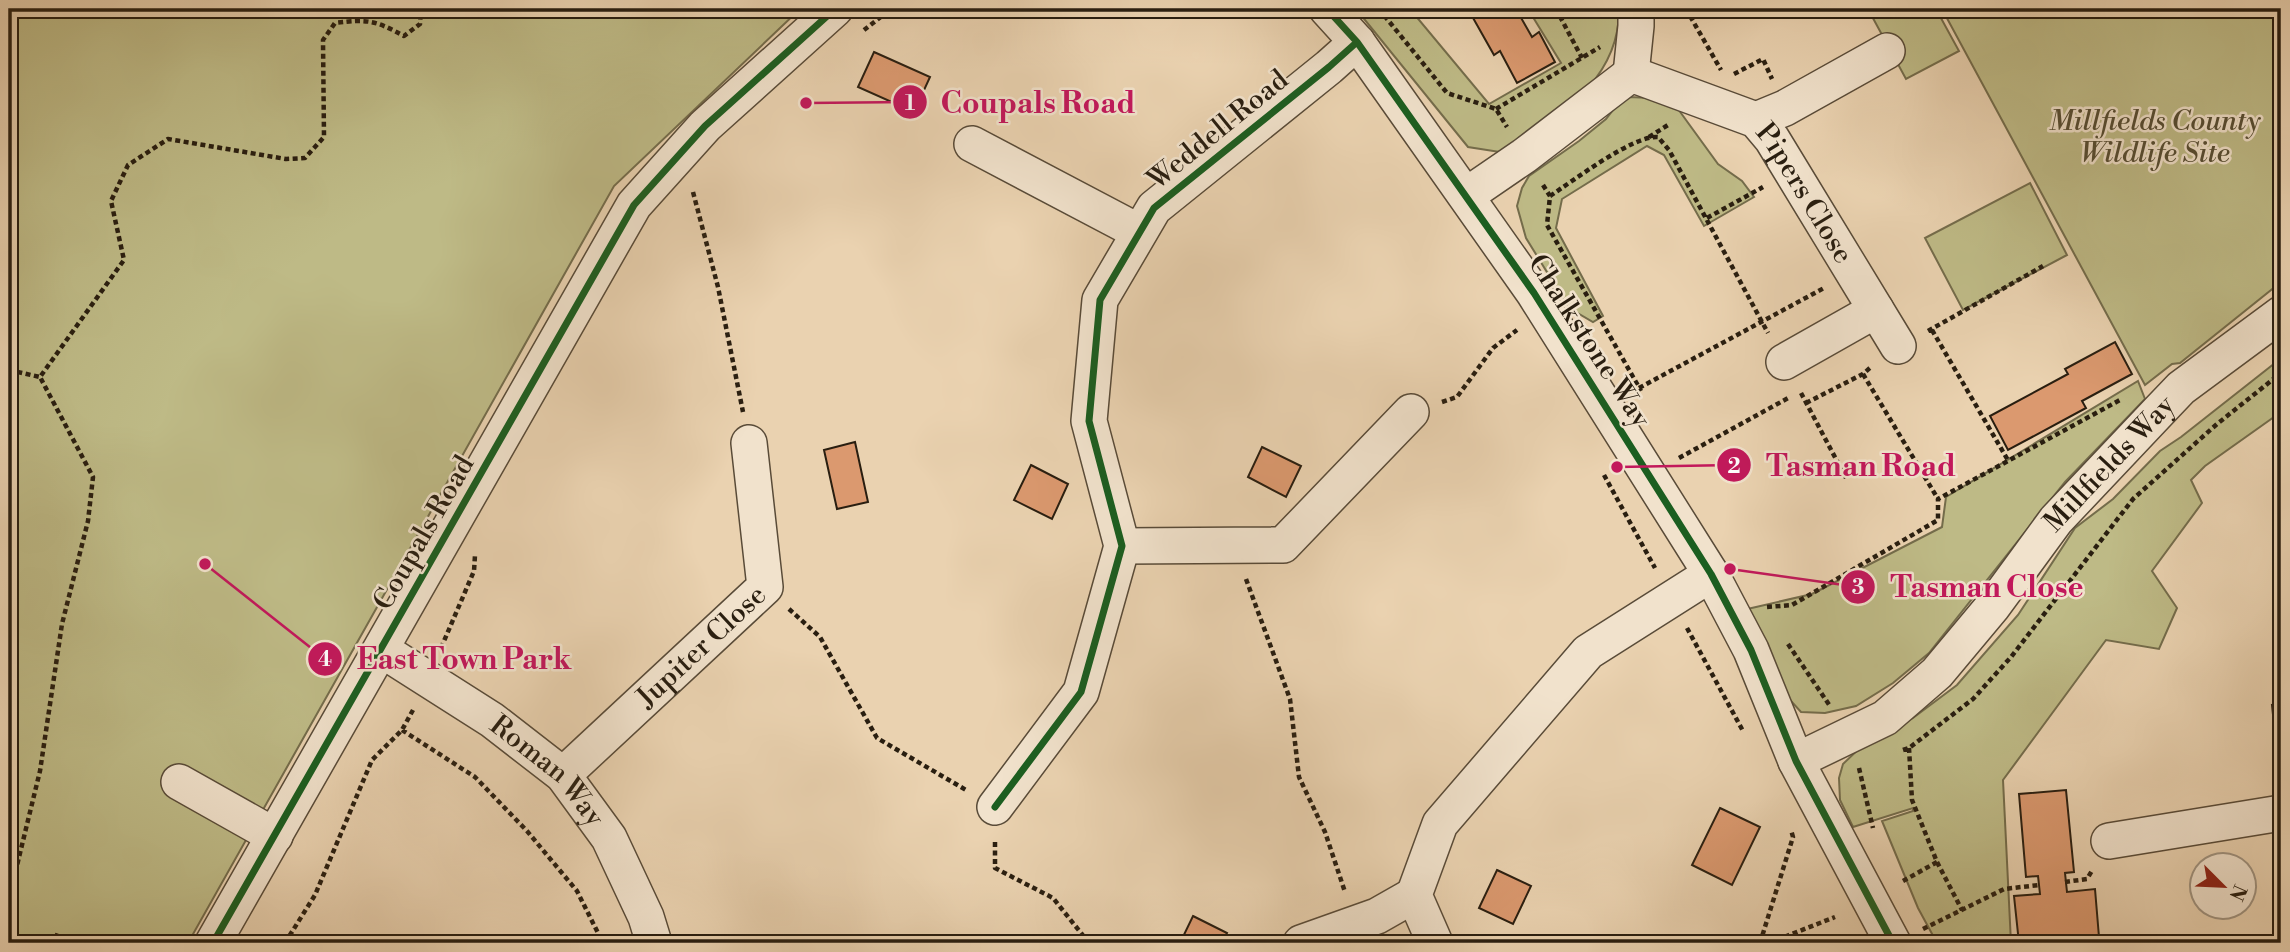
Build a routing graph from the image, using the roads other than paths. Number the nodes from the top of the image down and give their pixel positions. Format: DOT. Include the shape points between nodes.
graph roads {
  1 [pos="835,9"];
  2 [pos="1327,9"];
  3 [pos="1636,17"];
  4 [pos="1356,42"];
  5 [pos="1887,51"];
  6 [pos="1630,74"];
  7 [pos="1771,114"];
  8 [pos="971,144"];
  9 [pos="1467,195"];
  10 [pos="1139,232"];
  11 [pos="1876,310"];
  12 [pos="2281,314"];
  13 [pos="1898,346"];
  14 [pos="1784,362"];
  15 [pos="1412,412"];
  16 [pos="749,443"];
  17 [pos="1122,546"];
  18 [pos="1711,574"];
  19 [pos="382,650"];
  20 [pos="1796,761"];
  21 [pos="563,775"];
  22 [pos="179,782"];
  23 [pos="995,807"];
  24 [pos="2281,813"];
  25 [pos="275,836"];
  26 [pos="2109,841"];
  27 [pos="1414,895"];
  28 [pos="1907,937"];
  29 [pos="213,943"];
  30 [pos="654,943"];
  31 [pos="1301,943"];
  32 [pos="1435,943"];
  1 -- 19 [label="street, Coupals Road" via="705,125 634,205"];
  2 -- 4 [label="street, Chalkstone Way"];
  3 -- 6 [label="street"];
  4 -- 9 [label="street, Chalkstone Way"];
  4 -- 10 [label="street, Weddell Road" via="1154,208"];
  5 -- 7 [label="street"];
  6 -- 7 [label="street, Pipers Close"];
  6 -- 9 [label="street"];
  7 -- 11 [label="street, Pipers Close" via="1772,139"];
  8 -- 10 [label="street"];
  9 -- 18 [label="street, Chalkstone Way"];
  10 -- 17 [label="street, Weddell Road" via="1100,300 1089,421"];
  11 -- 13 [label="street, Pipers Close"];
  11 -- 14 [label="street"];
  12 -- 20 [label="street, Millfields Way" via="2181,388 2056,520 1937,673 1885,718"];
  15 -- 17 [label="street" via="1283,545"];
  16 -- 21 [label="street, Jupiter Close" via="765,587"];
  17 -- 23 [label="street" via="1081,692"];
  18 -- 20 [label="street, Chalkstone Way" via="1751,650"];
  18 -- 27 [label="street" via="1588,652 1440,824"];
  19 -- 21 [label="street, Roman Way" via="492,720"];
  19 -- 25 [label="street, Coupals Road"];
  20 -- 28 [label="street, Chalkstone Way"];
  21 -- 30 [label="street, Roman Way" via="609,838"];
  22 -- 25 [label="street"];
  24 -- 26 [label="street"];
  25 -- 29 [label="street, Coupals Road"];
  27 -- 31 [label="street" via="1377,916"];
  27 -- 32 [label="street"];
}
